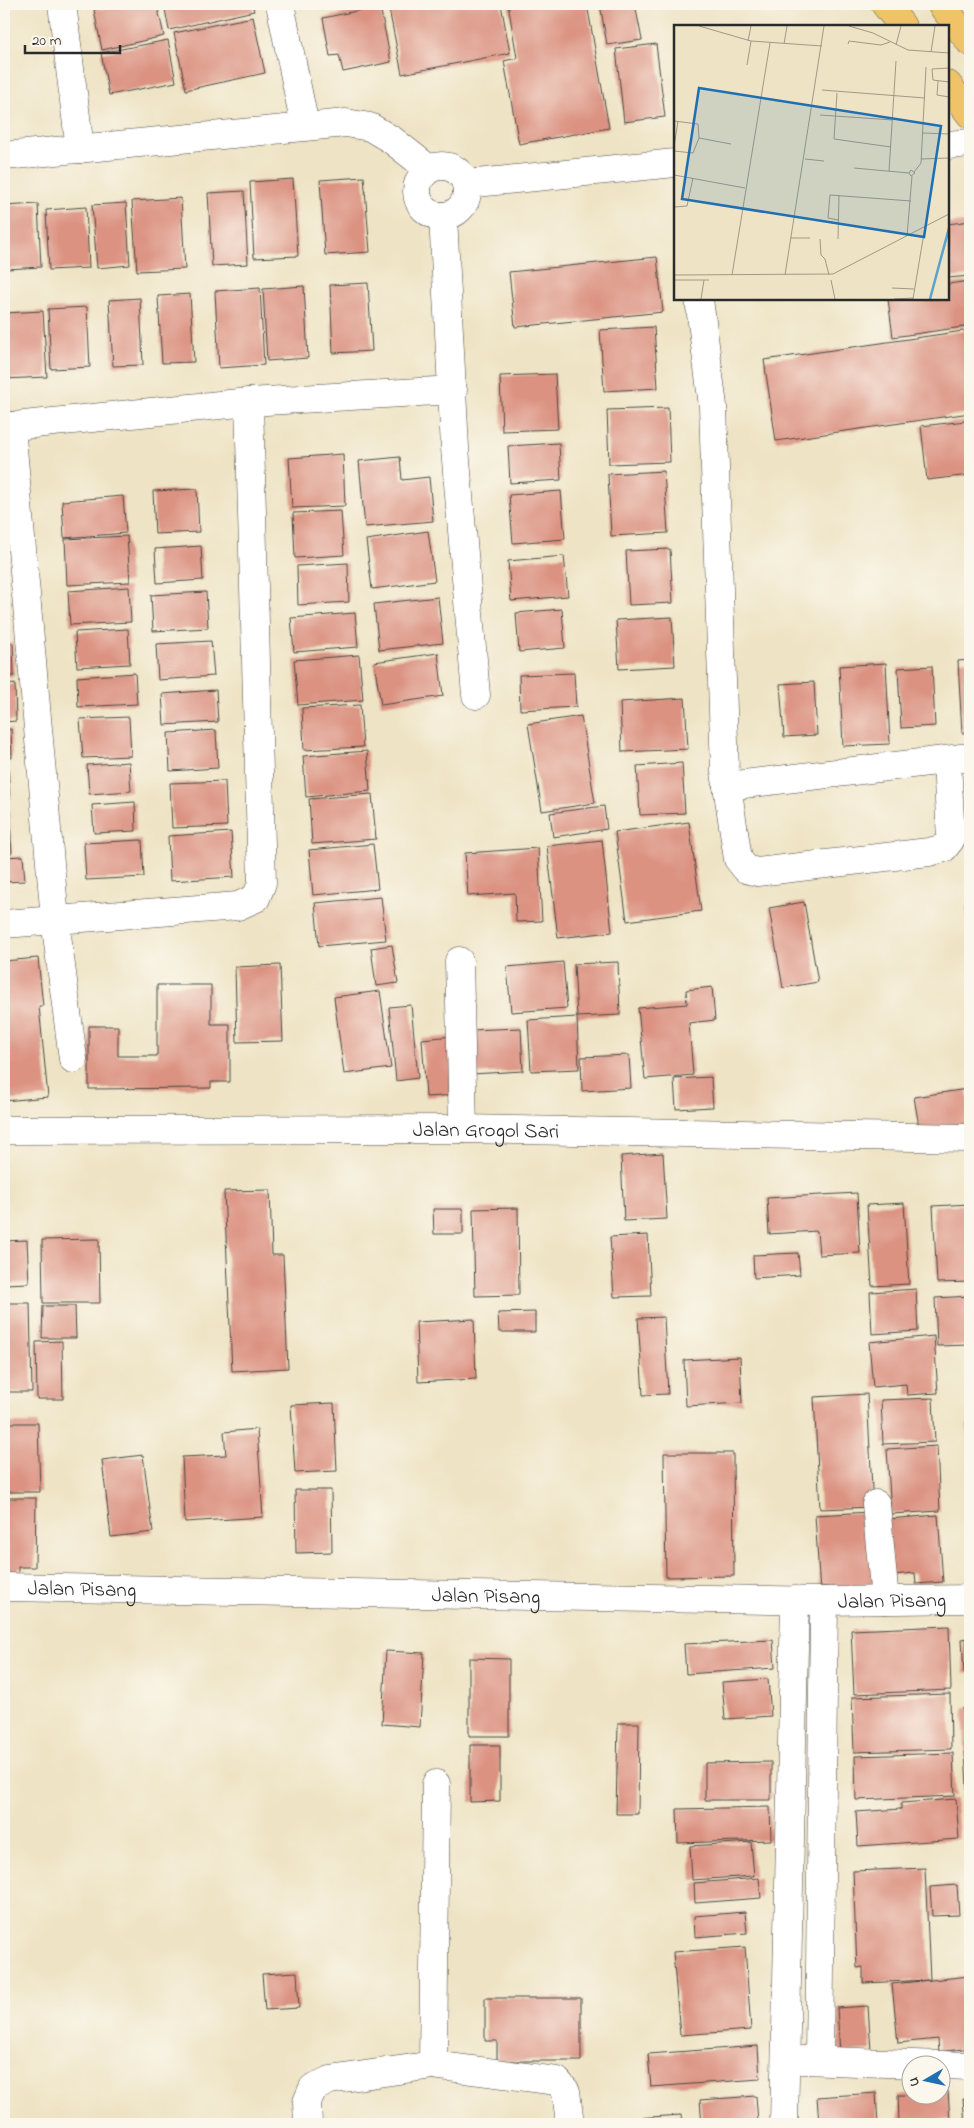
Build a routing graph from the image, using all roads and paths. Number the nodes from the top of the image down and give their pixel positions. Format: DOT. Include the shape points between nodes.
graph roads {
  1 [pos="62,4"];
  2 [pos="280,4"];
  3 [pos="885,4"];
  4 [pos="940,4"];
  5 [pos="901,25"];
  6 [pos="970,42"];
  7 [pos="949,86"];
  8 [pos="970,114"];
  9 [pos="305,126"];
  10 [pos="970,143"];
  11 [pos="949,145"];
  12 [pos="80,149"];
  13 [pos="4,156"];
  14 [pos="674,163"];
  15 [pos="429,169"];
  16 [pos="466,184"];
  17 [pos="443,216"];
  18 [pos="699,300"];
  19 [pos="453,390"];
  20 [pos="249,402"];
  21 [pos="8,427"];
  22 [pos="476,694"];
  23 [pos="959,759"];
  24 [pos="727,786"];
  25 [pos="55,919"];
  26 [pos="4,924"];
  27 [pos="459,961"];
  28 [pos="72,1059"];
  29 [pos="463,1129"];
  30 [pos="4,1130"];
  31 [pos="970,1138"];
  32 [pos="876,1504"];
  33 [pos="4,1588"];
  34 [pos="970,1599"];
  35 [pos="795,1600"];
  36 [pos="885,1600"];
  37 [pos="824,1601"];
  38 [pos="436,1784"];
  39 [pos="819,2060"];
  40 [pos="785,2061"];
  41 [pos="433,2065"];
  42 [pos="970,2066"];
  43 [pos="308,2124"];
  44 [pos="570,2124"];
  45 [pos="784,2124"];
  1 -- 12 [label="street"];
  2 -- 9 [label="street"];
  3 -- 5 [label="highway"];
  4 -- 6 [label="highway"];
  7 -- 8 [label="highway"];
  9 -- 12 [label="street"];
  9 -- 15 [label="street" via="346,123 370,127"];
  10 -- 11 [label="street"];
  12 -- 13 [label="street"];
  14 -- 16 [label="street"];
  15 -- 16 [label="street" via="447,166 455,170"];
  15 -- 17 [label="street" via="418,182 418,199 427,212"];
  16 -- 17 [label="street" via="465,202 452,214"];
  17 -- 19 [label="street"];
  18 -- 24 [label="street" via="712,406"];
  19 -- 20 [label="street"];
  19 -- 22 [label="street"];
  20 -- 21 [label="street"];
  20 -- 25 [label="street" via="262,883 256,898 238,906"];
  21 -- 25 [label="street"];
  23 -- 24 [label="street"];
  23 -- 24 [label="street" via="951,838 944,848 929,852 757,872 746,869 738,859"];
  25 -- 26 [label="street"];
  25 -- 28 [label="street"];
  27 -- 29 [label="street"];
  29 -- 30 [label="street, Jalan Grogol Sari"];
  29 -- 31 [label="street, Jalan Grogol Sari"];
  32 -- 36 [label="street"];
  33 -- 35 [label="street, Jalan Pisang"];
  34 -- 36 [label="street, Jalan Pisang"];
  35 -- 37 [label="street, Jalan Pisang"];
  35 -- 40 [label="street"];
  36 -- 37 [label="street, Jalan Pisang"];
  37 -- 39 [label="street"];
  38 -- 41 [label="street"];
  39 -- 40 [label="street"];
  39 -- 42 [label="street"];
  40 -- 45 [label="street"];
  41 -- 43 [label="street" via="330,2080 312,2088 307,2102"];
  41 -- 44 [label="street" via="557,2081 566,2091"];
}
